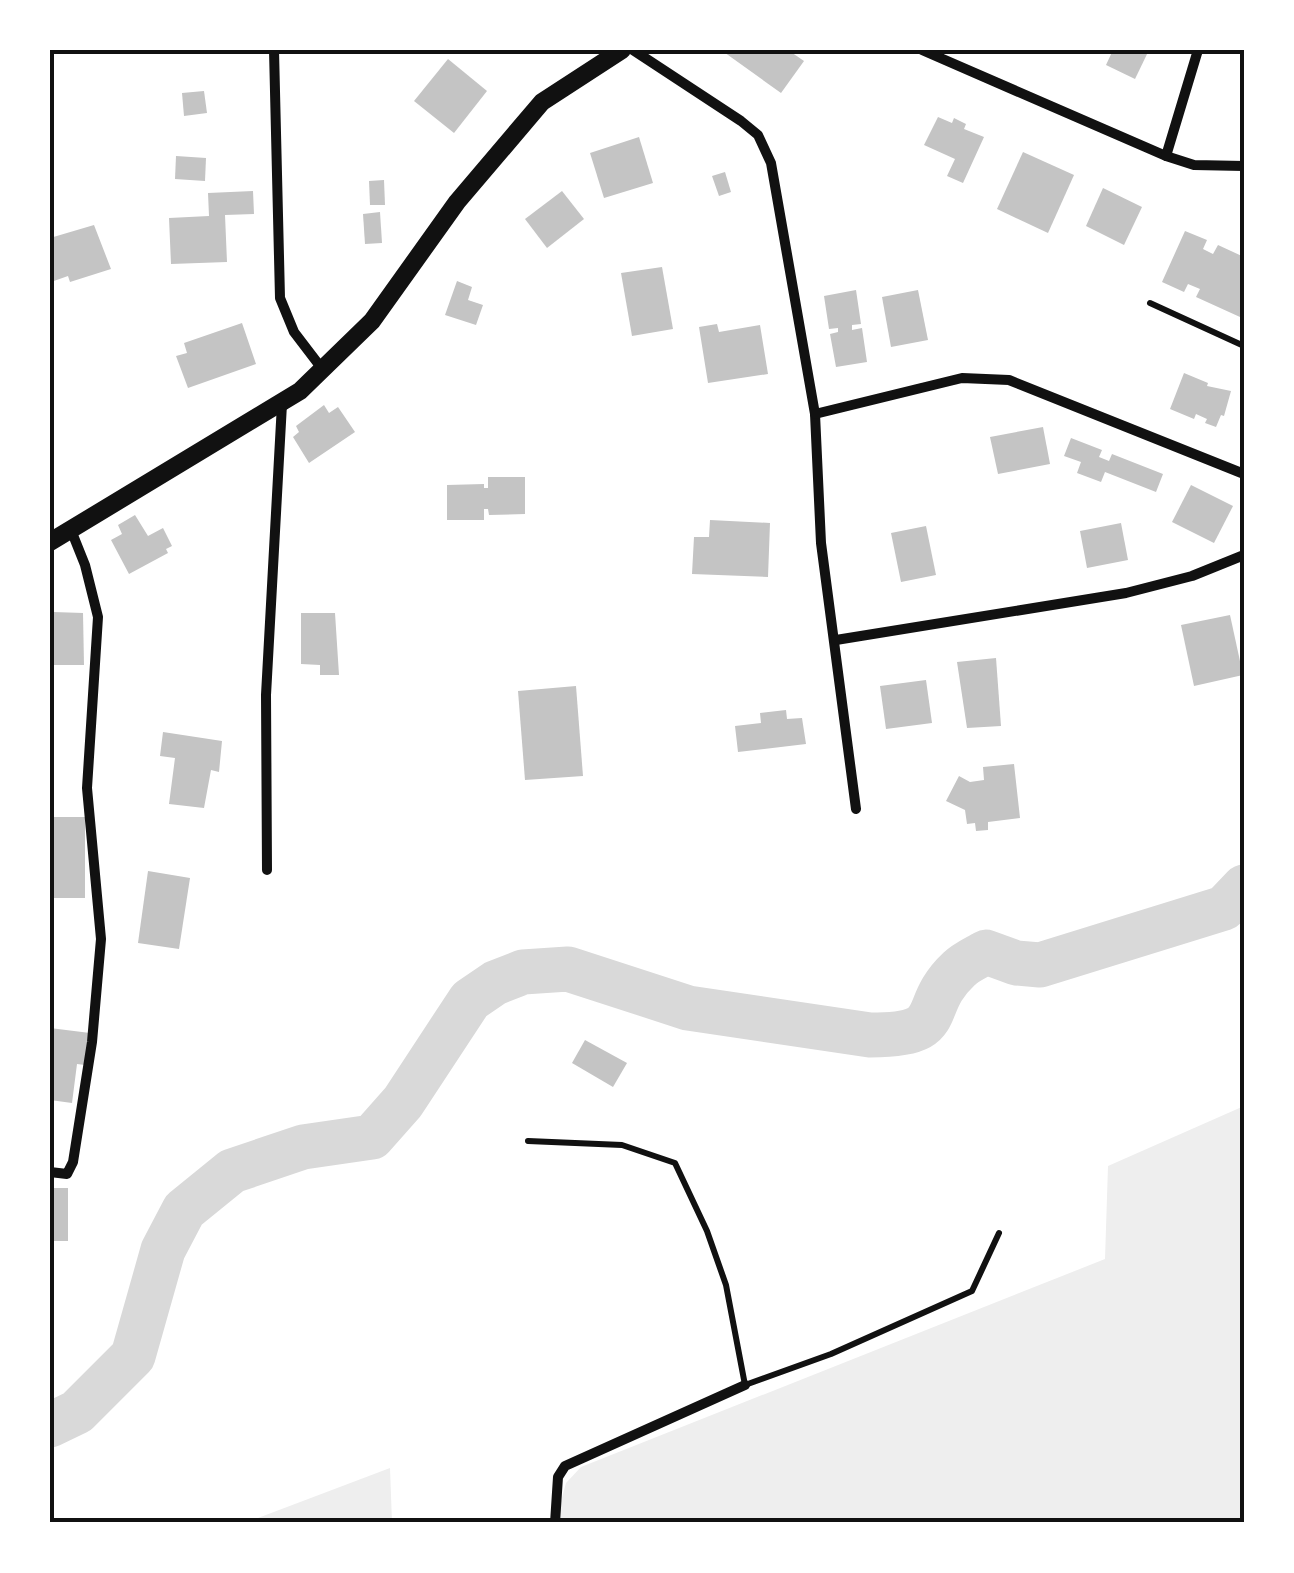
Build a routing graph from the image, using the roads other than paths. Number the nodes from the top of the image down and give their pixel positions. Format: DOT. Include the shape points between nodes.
graph roads {
  1 [pos="274,50"];
  2 [pos="622,50"];
  3 [pos="633,50"];
  4 [pos="922,50"];
  5 [pos="1198,50"];
  6 [pos="1166,156"];
  7 [pos="1244,166"];
  8 [pos="1150,303"];
  9 [pos="1244,346"];
  10 [pos="323,371"];
  11 [pos="282,404"];
  12 [pos="814,414"];
  13 [pos="1244,474"];
  14 [pos="71,530"];
  15 [pos="50,542"];
  16 [pos="1244,555"];
  17 [pos="836,640"];
  18 [pos="856,809"];
  19 [pos="266,870"];
  20 [pos="528,1141"];
  21 [pos="50,1172"];
  22 [pos="999,1232"];
  23 [pos="745,1385"];
  24 [pos="555,1523"];
  1 -- 10 [label="street" via="280,298 294,332"];
  2 -- 10 [label="street" via="527,118 372,321"];
  3 -- 12 [label="street" via="725,110 765,147"];
  4 -- 6 [label="street"];
  5 -- 6 [label="street"];
  6 -- 7 [label="street" via="1194,165"];
  8 -- 9 [label="lane"];
  10 -- 11 [label="street"];
  11 -- 14 [label="street"];
  11 -- 19 [label="street" via="266,696"];
  12 -- 13 [label="street" via="962,378 1009,380"];
  12 -- 17 [label="street"];
  14 -- 15 [label="street"];
  14 -- 21 [label="street" via="98,616 87,788 101,939 73,1162 67,1174"];
  16 -- 17 [label="street" via="1126,593"];
  17 -- 18 [label="street"];
  20 -- 23 [label="lane" via="622,1145 675,1163 726,1285"];
  22 -- 23 [label="lane" via="972,1291"];
  23 -- 24 [label="street" via="565,1466 558,1476"];
}
